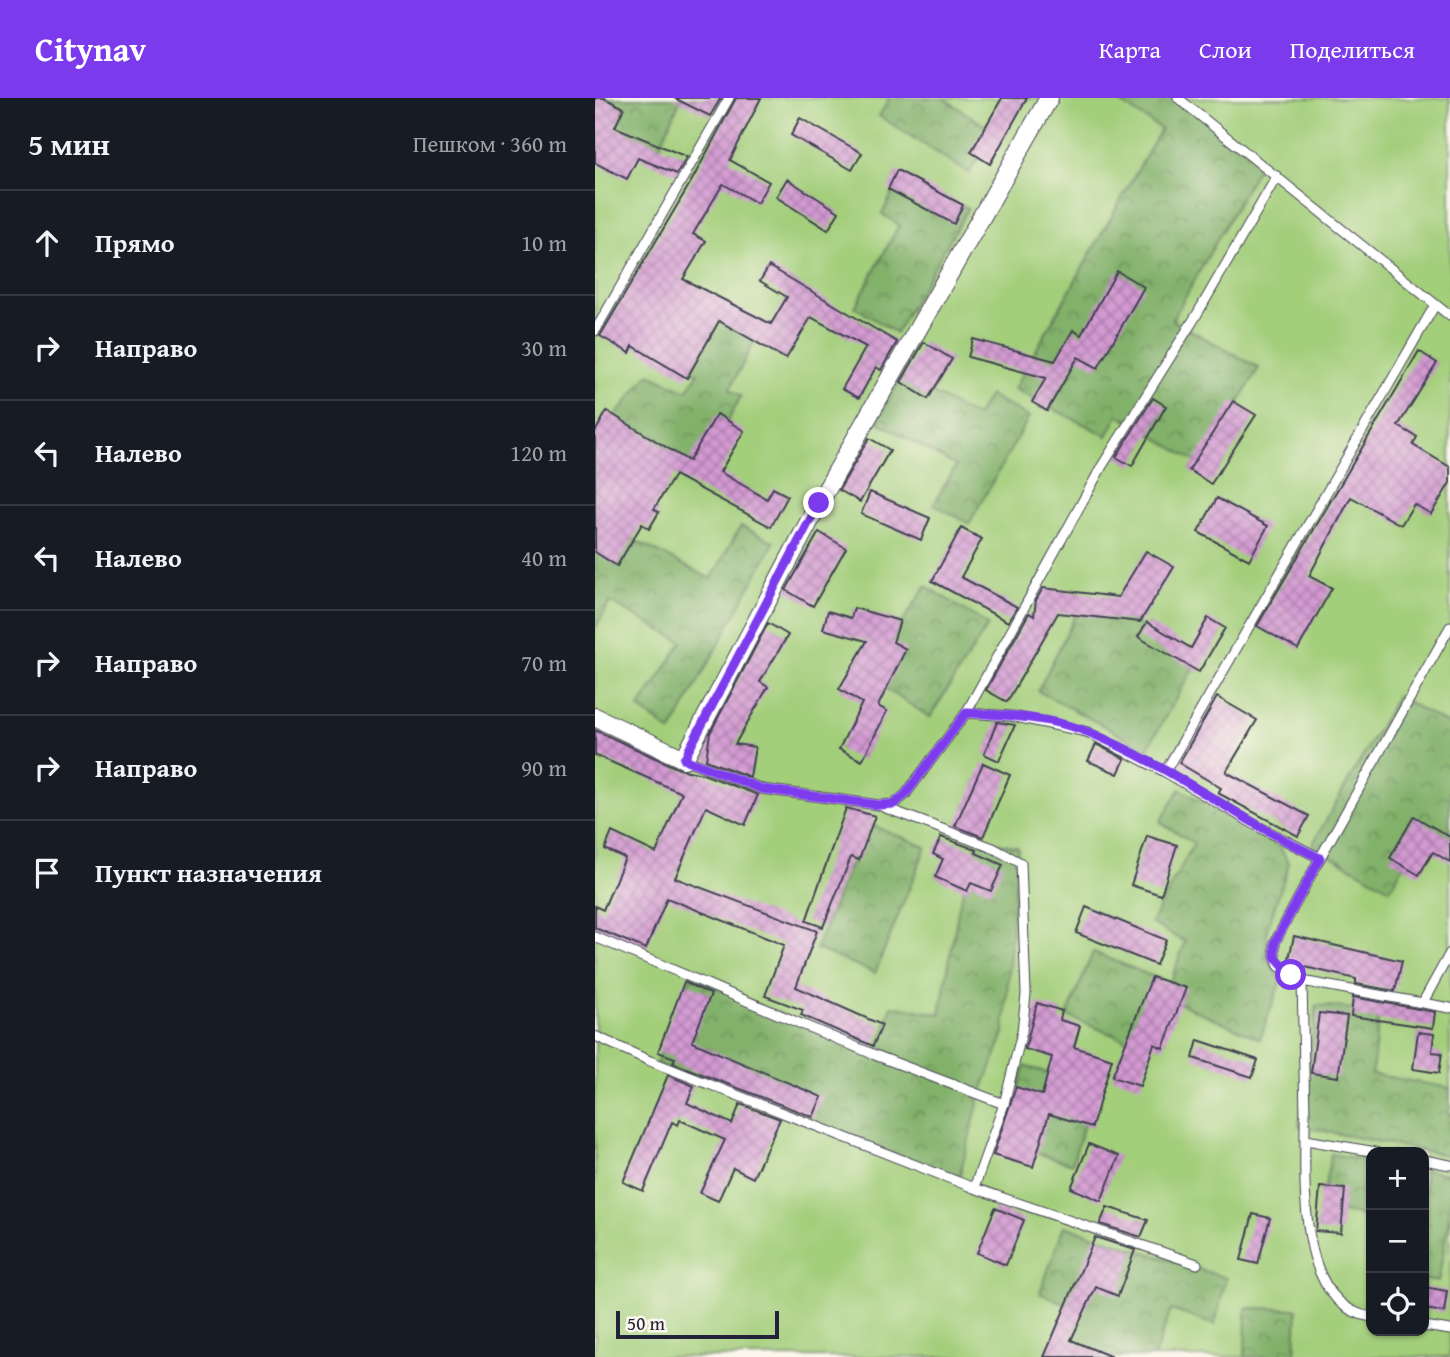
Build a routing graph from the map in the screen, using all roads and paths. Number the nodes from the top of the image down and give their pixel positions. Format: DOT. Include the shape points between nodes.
graph roads {
  1 [pos="729,98"];
  2 [pos="1049,98"];
  3 [pos="1178,98"];
  4 [pos="1277,176"];
  5 [pos="1435,304"];
  6 [pos="1450,316"];
  7 [pos="595,331"];
  8 [pos="1450,627"];
  9 [pos="966,713"];
  10 [pos="595,717"];
  11 [pos="684,759"];
  12 [pos="1165,772"];
  13 [pos="879,805"];
  14 [pos="1320,858"];
  15 [pos="595,937"];
  16 [pos="1450,953"];
  17 [pos="1302,981"];
  18 [pos="1423,1002"];
  19 [pos="1450,1007"];
  20 [pos="595,1036"];
  21 [pos="1004,1104"];
  22 [pos="1306,1140"];
  23 [pos="1366,1150"];
  24 [pos="1429,1161"];
  25 [pos="1450,1165"];
  26 [pos="974,1188"];
  27 [pos="1197,1264"];
  28 [pos="1366,1315"];
  29 [pos="1429,1327"];
  30 [pos="1450,1330"];
  1 -- 7 [label="lane"];
  2 -- 11 [label="street" via="819,503"];
  3 -- 4 [label="lane"];
  4 -- 5 [label="lane"];
  4 -- 9 [label="lane" via="1102,466"];
  5 -- 6 [label="lane"];
  5 -- 12 [label="lane"];
  8 -- 14 [label="lane"];
  9 -- 12 [label="lane" via="1033,719 1087,732"];
  9 -- 13 [label="lane" via="905,795 894,804"];
  10 -- 11 [label="street"];
  11 -- 13 [label="lane" via="762,789"];
  12 -- 14 [label="lane"];
  13 -- 21 [label="lane" via="1021,863 1026,994 1023,1032"];
  14 -- 17 [label="lane" via="1275,942 1279,966"];
  15 -- 21 [label="lane"];
  16 -- 18 [label="lane"];
  17 -- 18 [label="lane"];
  17 -- 22 [label="lane"];
  18 -- 19 [label="lane"];
  20 -- 26 [label="lane"];
  21 -- 26 [label="lane"];
  22 -- 23 [label="lane"];
  22 -- 28 [label="lane" via="1307,1225 1326,1285 1349,1310"];
  24 -- 25 [label="lane"];
  26 -- 27 [label="lane"];
  29 -- 30 [label="lane"];
}
